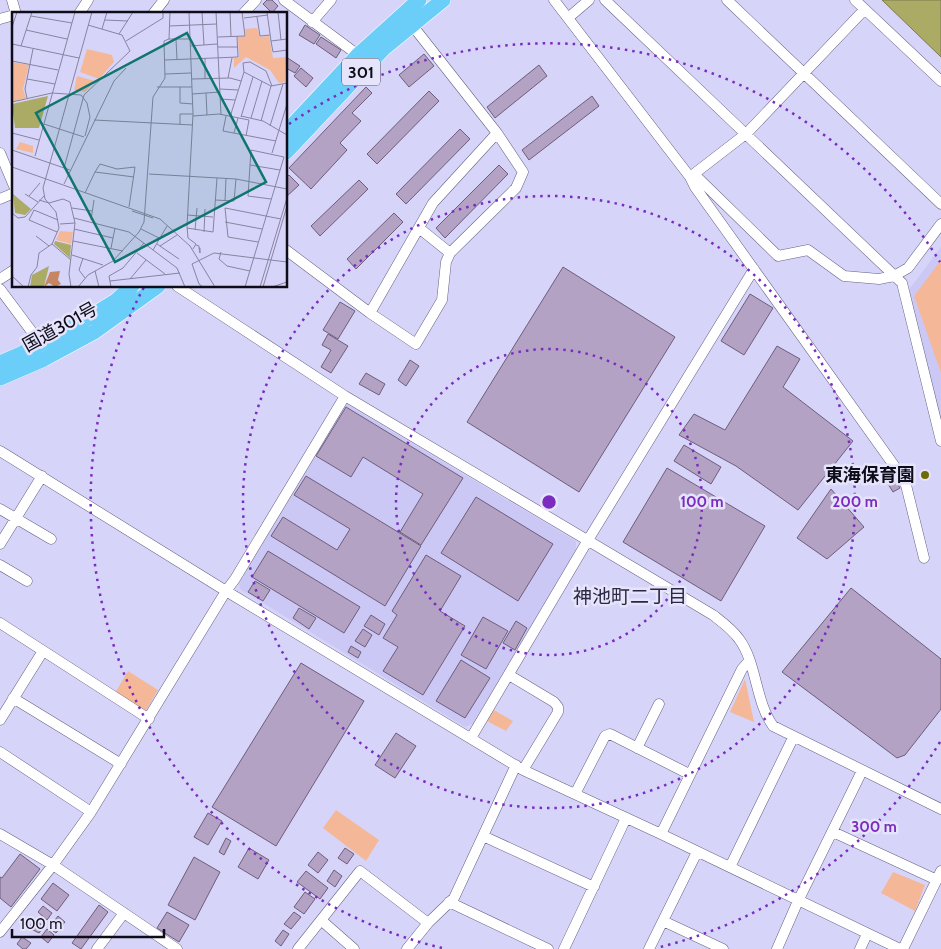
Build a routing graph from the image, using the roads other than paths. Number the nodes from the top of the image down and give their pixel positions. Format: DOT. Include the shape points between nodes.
graph roads {
  1 [pos="88,0"];
  2 [pos="164,0"];
  3 [pos="256,0"];
  4 [pos="284,0"];
  5 [pos="331,0"];
  6 [pos="420,0"];
  7 [pos="443,0"];
  8 [pos="554,0"];
  9 [pos="589,0"];
  10 [pos="605,0"];
  11 [pos="728,0"];
  12 [pos="855,0"];
  13 [pos="864,10"];
  14 [pos="80,12"];
  15 [pos="155,12"];
  16 [pos="245,12"];
  17 [pos="12,15"];
  18 [pos="568,18"];
  19 [pos="0,20"];
  20 [pos="312,22"];
  21 [pos="412,25"];
  22 [pos="358,55"];
  23 [pos="804,73"];
  24 [pos="941,81"];
  25 [pos="288,130"];
  26 [pos="497,133"];
  27 [pos="747,133"];
  28 [pos="288,150"];
  29 [pos="0,153"];
  30 [pos="692,176"];
  31 [pos="12,181"];
  32 [pos="12,193"];
  33 [pos="0,199"];
  34 [pos="941,204"];
  35 [pos="941,224"];
  36 [pos="419,228"];
  37 [pos="288,252"];
  38 [pos="450,253"];
  39 [pos="754,269"];
  40 [pos="12,271"];
  41 [pos="894,276"];
  42 [pos="0,279"];
  43 [pos="130,288"];
  44 [pos="155,288"];
  45 [pos="180,288"];
  46 [pos="0,289"];
  47 [pos="370,313"];
  48 [pos="41,344"];
  49 [pos="0,363"];
  50 [pos="0,378"];
  51 [pos="345,396"];
  52 [pos="941,441"];
  53 [pos="0,451"];
  54 [pos="42,476"];
  55 [pos="0,509"];
  56 [pos="15,519"];
  57 [pos="51,539"];
  58 [pos="588,540"];
  59 [pos="0,544"];
  60 [pos="924,558"];
  61 [pos="0,565"];
  62 [pos="27,581"];
  63 [pos="226,591"];
  64 [pos="0,623"];
  65 [pos="43,651"];
  66 [pos="749,661"];
  67 [pos="508,675"];
  68 [pos="13,698"];
  69 [pos="659,704"];
  70 [pos="149,719"];
  71 [pos="0,720"];
  72 [pos="470,738"];
  73 [pos="793,738"];
  74 [pos="637,748"];
  75 [pos="0,752"];
  76 [pos="120,764"];
  77 [pos="520,767"];
  78 [pos="862,770"];
  79 [pos="689,774"];
  80 [pos="575,794"];
  81 [pos="941,809"];
  82 [pos="91,812"];
  83 [pos="626,818"];
  84 [pos="833,832"];
  85 [pos="0,834"];
  86 [pos="661,834"];
  87 [pos="482,836"];
  88 [pos="697,852"];
  89 [pos="53,866"];
  90 [pos="730,867"];
  91 [pos="939,876"];
  92 [pos="594,887"];
  93 [pos="798,901"];
  94 [pos="449,902"];
  95 [pos="124,913"];
  96 [pos="321,920"];
  97 [pos="663,920"];
  98 [pos="428,922"];
  99 [pos="0,932"];
  100 [pos="867,934"];
  101 [pos="528,945"];
  102 [pos="411,947"];
  103 [pos="97,949"];
  104 [pos="177,949"];
  105 [pos="298,949"];
  106 [pos="354,949"];
  107 [pos="548,949"];
  108 [pos="564,949"];
  109 [pos="650,949"];
  110 [pos="723,949"];
  111 [pos="776,949"];
  112 [pos="860,949"];
  113 [pos="902,949"];
  1 -- 14 [label="street"];
  2 -- 15 [label="street"];
  3 -- 16 [label="street"];
  4 -- 20 [label="street"];
  5 -- 20 [label="street"];
  6 -- 22 [label="highway, 301"];
  7 -- 21 [label="highway, 301"];
  8 -- 18 [label="street"];
  9 -- 18 [label="street"];
  10 -- 27 [label="street"];
  11 -- 23 [label="street"];
  12 -- 13 [label="street"];
  13 -- 23 [label="street"];
  13 -- 24 [label="street"];
  17 -- 19 [label="street"];
  18 -- 30 [label="street"];
  20 -- 22 [label="street"];
  21 -- 26 [label="street"];
  21 -- 28 [label="highway, 301" via="383,49"];
  22 -- 25 [label="highway, 301"];
  23 -- 27 [label="street"];
  23 -- 34 [label="street"];
  26 -- 36 [label="street" via="433,203"];
  26 -- 38 [label="street" via="523,172 520,181"];
  27 -- 30 [label="street"];
  27 -- 41 [label="street"];
  29 -- 31 [label="street"];
  30 -- 39 [label="street" via="694,187"];
  30 -- 41 [label="street" via="778,256 808,250 844,276 880,279"];
  32 -- 33 [label="street"];
  35 -- 41 [label="street" via="908,268"];
  36 -- 38 [label="street"];
  36 -- 47 [label="street"];
  37 -- 47 [label="street"];
  38 -- 47 [label="street" via="442,300 416,344"];
  39 -- 58 [label="street"];
  39 -- 60 [label="street" via="906,485"];
  40 -- 42 [label="street"];
  41 -- 52 [label="street" via="902,283"];
  43 -- 48 [label="highway, 国道301号" via="118,300"];
  44 -- 50 [label="highway, 国道301号" via="94,332"];
  45 -- 51 [label="street"];
  46 -- 48 [label="street"];
  48 -- 49 [label="highway, 国道301号"];
  51 -- 58 [label="street"];
  51 -- 63 [label="street"];
  53 -- 54 [label="street"];
  54 -- 56 [label="street"];
  54 -- 63 [label="street"];
  55 -- 56 [label="street"];
  56 -- 57 [label="street"];
  56 -- 59 [label="street"];
  58 -- 66 [label="street" via="713,615 740,640"];
  58 -- 67 [label="street"];
  61 -- 62 [label="street"];
  63 -- 70 [label="street"];
  63 -- 72 [label="street"];
  64 -- 65 [label="street"];
  65 -- 68 [label="street"];
  65 -- 70 [label="street"];
  66 -- 73 [label="street" via="767,718 773,726"];
  66 -- 79 [label="street"];
  67 -- 72 [label="street"];
  67 -- 77 [label="street" via="558,707 558,712"];
  68 -- 71 [label="street"];
  68 -- 76 [label="street"];
  69 -- 74 [label="street"];
  70 -- 76 [label="street"];
  72 -- 77 [label="street"];
  73 -- 78 [label="street"];
  73 -- 90 [label="street"];
  74 -- 79 [label="street"];
  74 -- 80 [label="street" via="610,734 605,736"];
  75 -- 82 [label="street"];
  76 -- 82 [label="street"];
  77 -- 80 [label="street"];
  77 -- 87 [label="street"];
  78 -- 81 [label="street"];
  78 -- 84 [label="street"];
  79 -- 86 [label="street"];
  80 -- 83 [label="street"];
  82 -- 89 [label="street"];
  83 -- 86 [label="street"];
  83 -- 92 [label="street"];
  84 -- 91 [label="street"];
  84 -- 93 [label="street"];
  85 -- 89 [label="street"];
  86 -- 88 [label="street"];
  87 -- 92 [label="street"];
  87 -- 94 [label="street" via="454,898"];
  88 -- 90 [label="street"];
  88 -- 97 [label="street"];
  89 -- 95 [label="street"];
  89 -- 99 [label="street"];
  90 -- 93 [label="street"];
  91 -- 113 [label="street"];
  92 -- 108 [label="street"];
  93 -- 100 [label="street"];
  93 -- 111 [label="street"];
  94 -- 98 [label="street"];
  94 -- 101 [label="street"];
  95 -- 103 [label="street"];
  95 -- 104 [label="street"];
  96 -- 98 [label="street" via="360,871"];
  96 -- 105 [label="street"];
  96 -- 106 [label="street"];
  97 -- 109 [label="street"];
  97 -- 110 [label="street"];
  98 -- 102 [label="street"];
  100 -- 112 [label="street"];
  100 -- 113 [label="street"];
  101 -- 107 [label="street"];
}
